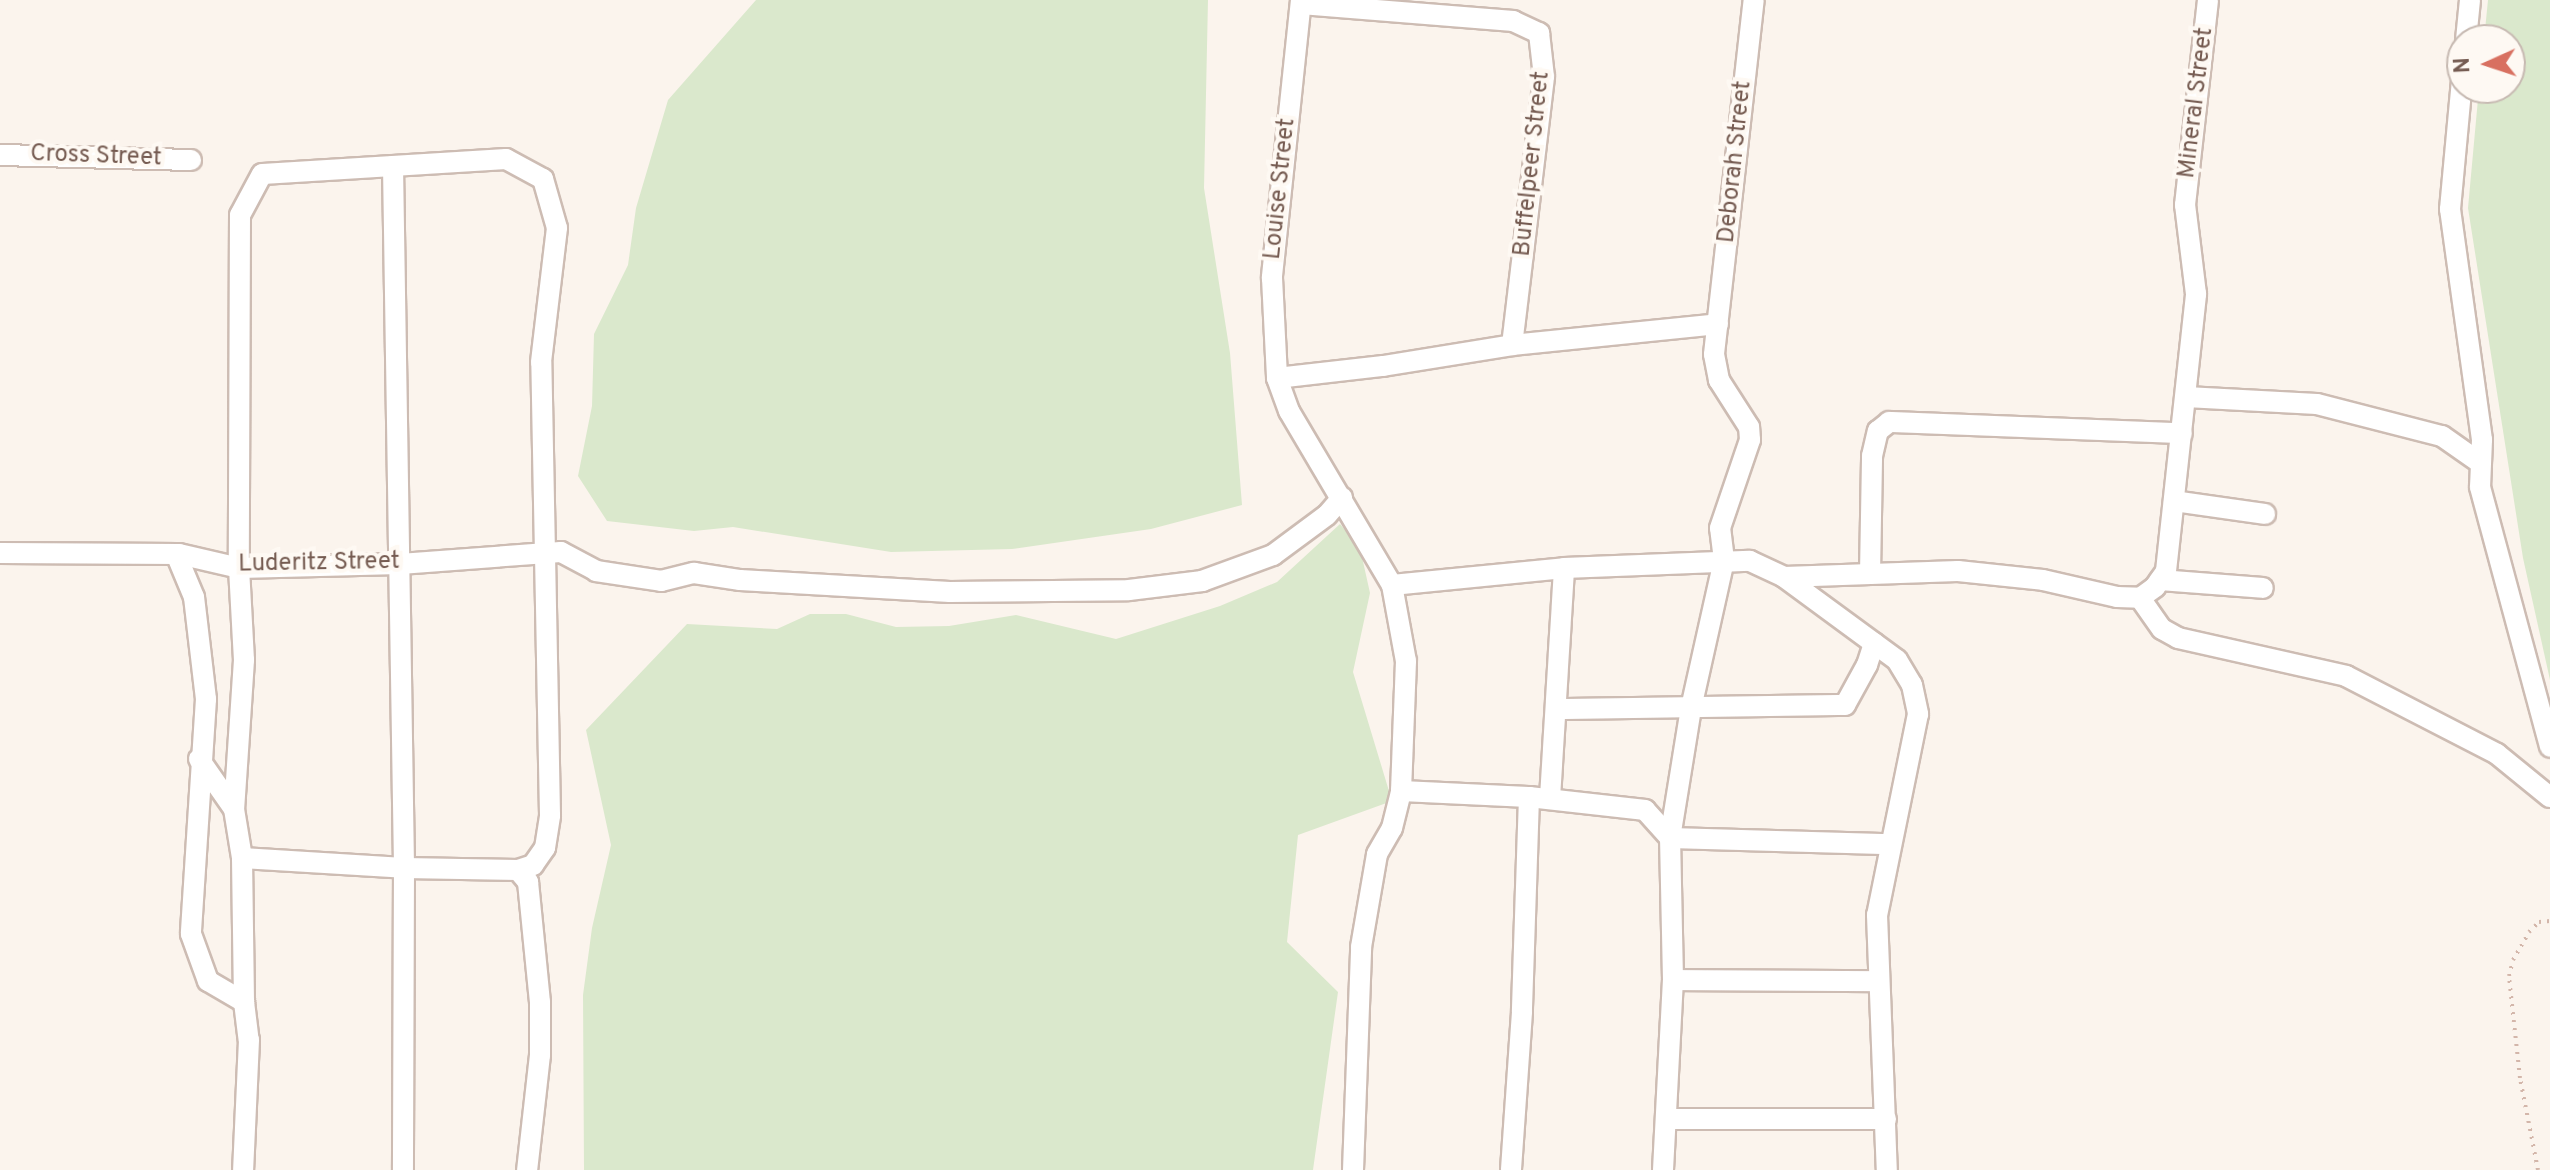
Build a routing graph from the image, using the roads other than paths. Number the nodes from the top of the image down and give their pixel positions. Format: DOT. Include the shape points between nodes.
graph roads {
  1 [pos="1754,0"];
  2 [pos="2208,0"];
  3 [pos="2470,0"];
  4 [pos="1301,2"];
  5 [pos="2468,24"];
  6 [pos="2460,104"];
  7 [pos="0,155"];
  8 [pos="191,160"];
  9 [pos="393,166"];
  10 [pos="1718,324"];
  11 [pos="1512,345"];
  12 [pos="1277,378"];
  13 [pos="2186,397"];
  14 [pos="2182,433"];
  15 [pos="2479,462"];
  16 [pos="1342,498"];
  17 [pos="2174,501"];
  18 [pos="2265,514"];
  19 [pos="0,553"];
  20 [pos="176,554"];
  21 [pos="542,554"];
  22 [pos="1724,560"];
  23 [pos="400,564"];
  24 [pos="239,568"];
  25 [pos="1564,568"];
  26 [pos="1870,574"];
  27 [pos="1784,577"];
  28 [pos="2160,580"];
  29 [pos="1392,585"];
  30 [pos="2263,588"];
  31 [pos="2140,598"];
  32 [pos="1874,643"];
  33 [pos="1691,708"];
  34 [pos="1558,709"];
  35 [pos="2550,747"];
  36 [pos="199,759"];
  37 [pos="1401,791"];
  38 [pos="1529,797"];
  39 [pos="2550,797"];
  40 [pos="1550,798"];
  41 [pos="234,809"];
  42 [pos="1670,838"];
  43 [pos="1891,844"];
  44 [pos="242,858"];
  45 [pos="404,868"];
  46 [pos="518,870"];
  47 [pos="1673,980"];
  48 [pos="1879,981"];
  49 [pos="244,1002"];
  50 [pos="1666,1119"];
  51 [pos="1886,1119"];
  52 [pos="243,1170"];
  53 [pos="403,1170"];
  54 [pos="527,1170"];
  55 [pos="1353,1170"];
  56 [pos="1511,1170"];
  57 [pos="1663,1170"];
  58 [pos="1887,1170"];
  1 -- 10 [label="street, Deborah Street"];
  2 -- 13 [label="street, Mineral Street" via="2185,205 2196,294"];
  3 -- 5 [label="street"];
  4 -- 11 [label="street, Buffelpeer Street" via="1513,21 1539,33 1544,77"];
  4 -- 12 [label="street, Louise Street" via="1272,278"];
  6 -- 15 [label="street" via="2451,189 2453,227 2482,440"];
  7 -- 8 [label="street, Cross Street"];
  9 -- 21 [label="street" via="506,159 543,179 557,228 541,362"];
  9 -- 23 [label="street"];
  9 -- 24 [label="street" via="262,174 240,215"];
  10 -- 11 [label="street"];
  10 -- 22 [label="street, Deborah Street" via="1714,354 1719,380 1749,427 1750,440 1720,528"];
  11 -- 12 [label="street"];
  12 -- 16 [label="street, Louise Street" via="1289,411"];
  13 -- 14 [label="street, Mineral Street"];
  13 -- 15 [label="street" via="2317,404 2442,436"];
  14 -- 17 [label="street, Mineral Street"];
  14 -- 26 [label="street" via="1889,422 1878,431 1872,456"];
  15 -- 35 [label="street" via="2480,487"];
  16 -- 21 [label="street, Luderitz Street" via="1273,555 1202,581 1129,590 950,592 694,573 661,581 596,571 561,552"];
  16 -- 29 [label="street, Louise Street"];
  17 -- 18 [label="street"];
  17 -- 28 [label="street, Mineral Street" via="2166,571"];
  19 -- 20 [label="street, Luderitz Street"];
  20 -- 24 [label="street, Luderitz Street"];
  20 -- 36 [label="street" via="201,630 206,699"];
  21 -- 23 [label="street, Luderitz Street"];
  21 -- 46 [label="street" via="550,833 533,865"];
  22 -- 25 [label="street"];
  22 -- 27 [label="street" via="1750,561"];
  22 -- 33 [label="street, Deborah Street"];
  23 -- 24 [label="street, Luderitz Street"];
  23 -- 45 [label="street"];
  24 -- 41 [label="street" via="244,660"];
  25 -- 29 [label="street"];
  25 -- 34 [label="street"];
  26 -- 27 [label="street"];
  26 -- 31 [label="street" via="1996,574"];
  27 -- 32 [label="street"];
  28 -- 30 [label="street"];
  28 -- 31 [label="street"];
  29 -- 37 [label="street, Louise Street" via="1406,661"];
  31 -- 39 [label="street" via="2162,629 2178,638 2346,676 2497,754"];
  32 -- 33 [label="street" via="1845,705"];
  32 -- 43 [label="street" via="1897,660 1912,685 1918,714"];
  33 -- 34 [label="street"];
  33 -- 42 [label="street, Deborah Street"];
  34 -- 40 [label="street"];
  36 -- 41 [label="street"];
  36 -- 49 [label="street" via="191,934 208,981"];
  37 -- 38 [label="street"];
  37 -- 55 [label="street, Louise Street" via="1392,828 1377,854 1361,947"];
  38 -- 40 [label="street"];
  38 -- 56 [label="street"];
  40 -- 42 [label="street" via="1645,810"];
  41 -- 44 [label="street"];
  42 -- 43 [label="street"];
  42 -- 47 [label="street, Deborah Street"];
  43 -- 48 [label="street" via="1877,915"];
  44 -- 45 [label="street"];
  44 -- 49 [label="street"];
  45 -- 46 [label="street"];
  45 -- 53 [label="street"];
  46 -- 54 [label="street" via="528,882 540,1002 540,1055"];
  47 -- 48 [label="street"];
  47 -- 50 [label="street, Deborah Street"];
  48 -- 51 [label="street"];
  49 -- 52 [label="street" via="249,1040"];
  50 -- 51 [label="street"];
  50 -- 57 [label="street, Deborah Street"];
  51 -- 58 [label="street"];
}
